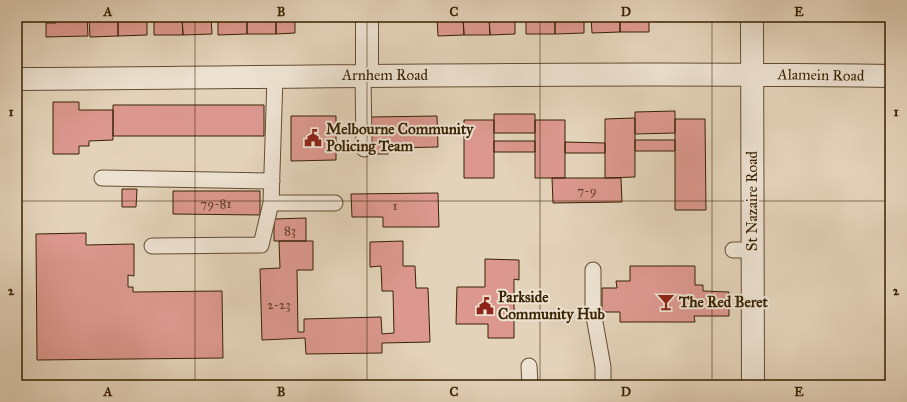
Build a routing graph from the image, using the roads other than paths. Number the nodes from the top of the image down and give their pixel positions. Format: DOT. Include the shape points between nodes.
graph roads {
  1 [pos="367,17"];
  2 [pos="752,17"];
  3 [pos="752,74"];
  4 [pos="365,75"];
  5 [pos="890,76"];
  6 [pos="275,77"];
  7 [pos="17,78"];
  8 [pos="364,149"];
  9 [pos="102,178"];
  10 [pos="272,181"];
  11 [pos="271,203"];
  12 [pos="335,203"];
  13 [pos="152,246"];
  14 [pos="593,270"];
  15 [pos="530,366"];
  16 [pos="530,385"];
  17 [pos="603,385"];
  18 [pos="752,385"];
  1 -- 4 [label="street"];
  2 -- 3 [label="street, St Nazaire Road"];
  3 -- 4 [label="street, Arnhem Road"];
  3 -- 5 [label="street, Alamein Road"];
  3 -- 18 [label="street, St Nazaire Road" via="742,250"];
  4 -- 6 [label="street, Arnhem Road"];
  4 -- 8 [label="lane"];
  6 -- 7 [label="street, Arnhem Road"];
  6 -- 10 [label="lane"];
  9 -- 10 [label="lane"];
  10 -- 11 [label="lane"];
  11 -- 12 [label="lane"];
  11 -- 13 [label="lane" via="261,245"];
  14 -- 17 [label="lane" via="593,311 603,367"];
  15 -- 16 [label="lane"];
}
